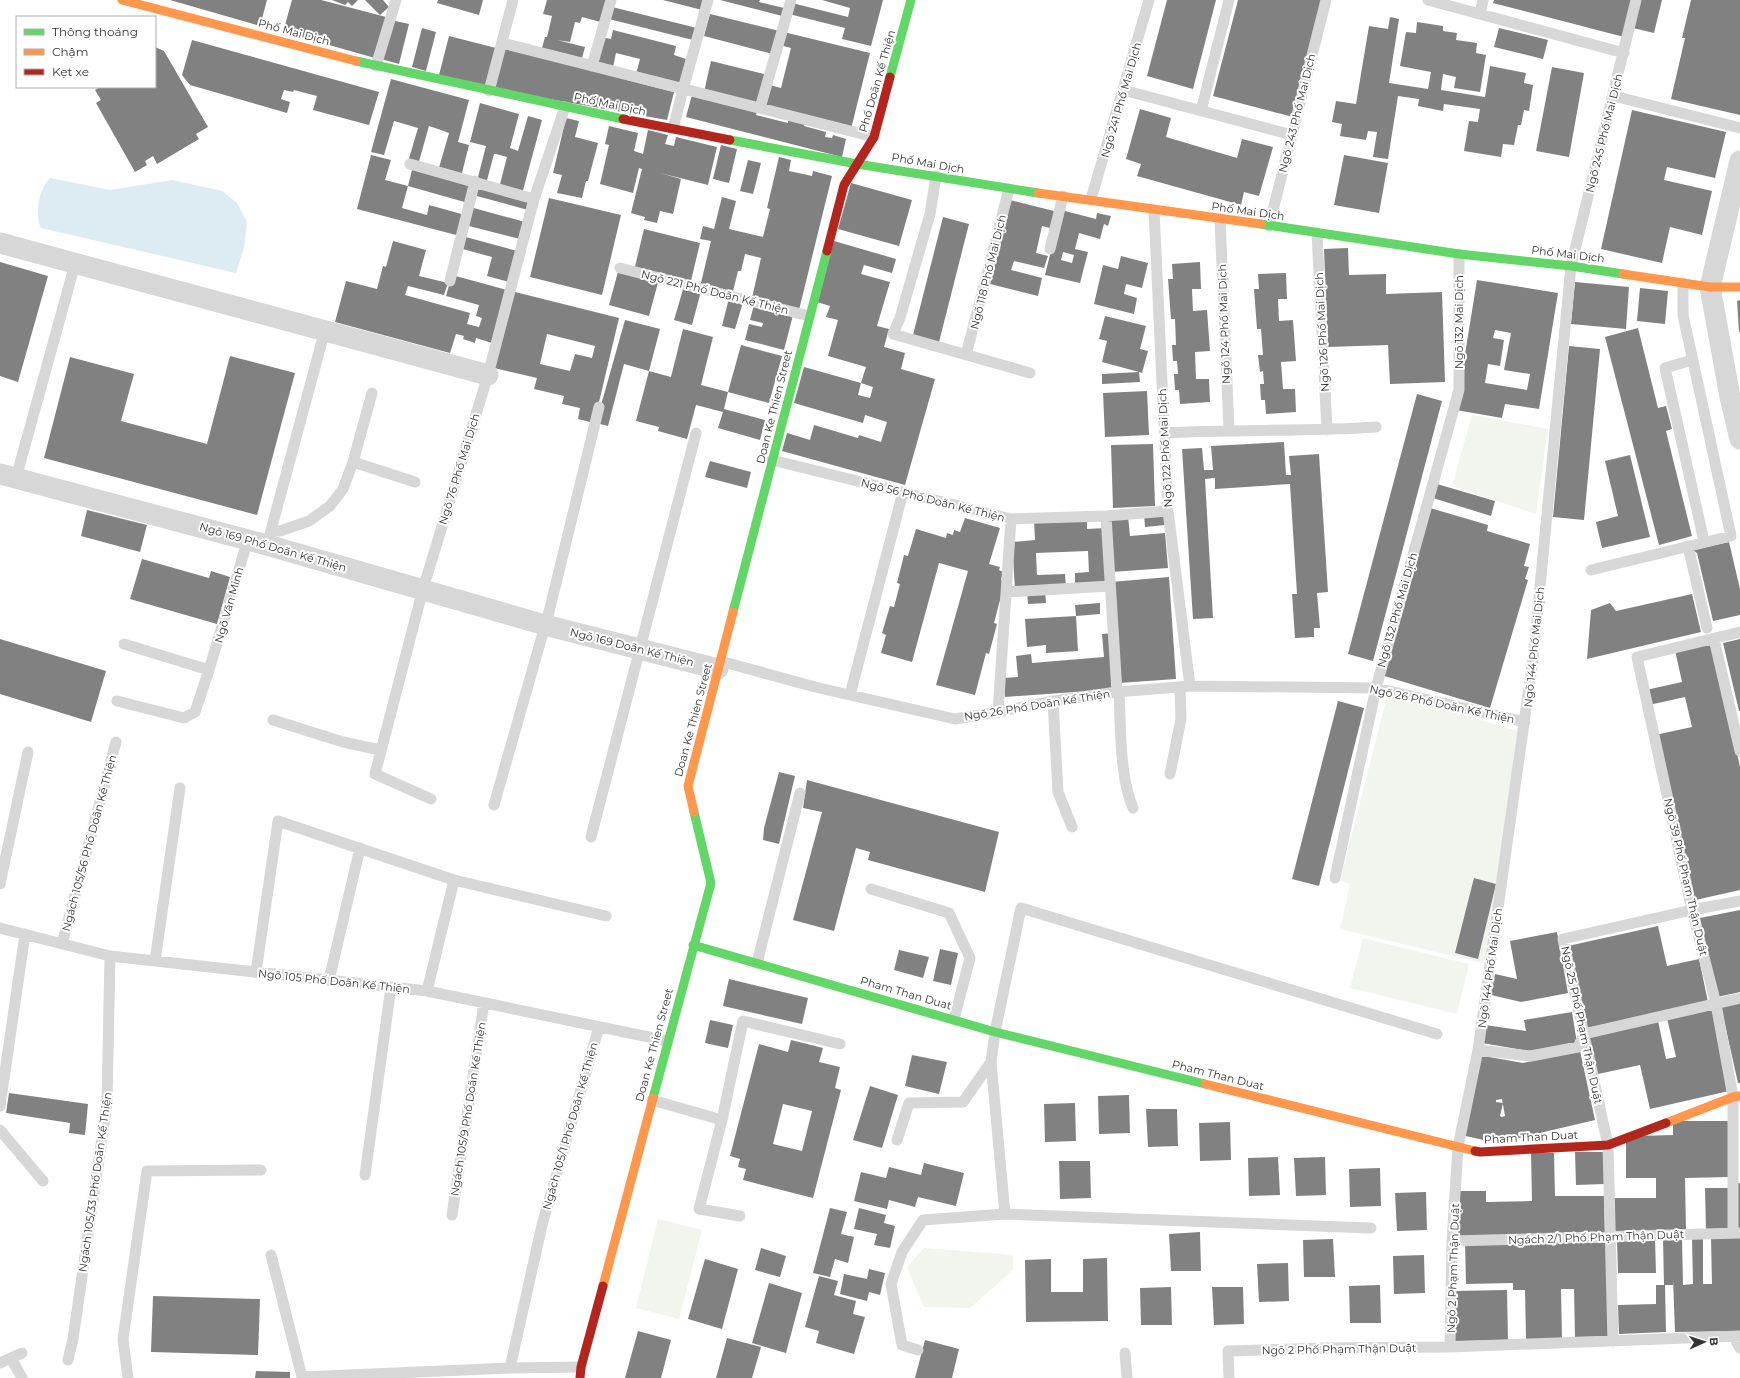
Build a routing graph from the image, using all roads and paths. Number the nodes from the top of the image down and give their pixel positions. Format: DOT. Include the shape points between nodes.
graph roads {
  1 [pos="122,0"];
  2 [pos="513,0"];
  3 [pos="611,0"];
  4 [pos="708,0"];
  5 [pos="791,0"];
  6 [pos="912,0"];
  7 [pos="1149,0"];
  8 [pos="1229,0"];
  9 [pos="1326,0"];
  10 [pos="1428,0"];
  11 [pos="1483,0"];
  12 [pos="1636,0"];
  13 [pos="394,1"];
  14 [pos="1480,14"];
  15 [pos="502,43"];
  16 [pos="1624,53"];
  17 [pos="376,66"];
  18 [pos="592,66"];
  19 [pos="683,89"];
  20 [pos="1123,90"];
  21 [pos="489,91"];
  22 [pos="1614,96"];
  23 [pos="565,107"];
  24 [pos="760,108"];
  25 [pos="1201,111"];
  26 [pos="1740,128"];
  27 [pos="673,129"];
  28 [pos="1292,134"];
  29 [pos="874,137"];
  30 [pos="1740,161"];
  31 [pos="410,164"];
  32 [pos="857,164"];
  33 [pos="936,176"];
  34 [pos="475,182"];
  35 [pos="1009,189"];
  36 [pos="1063,196"];
  37 [pos="534,199"];
  38 [pos="1091,199"];
  39 [pos="1154,210"];
  40 [pos="1220,219"];
  41 [pos="1269,226"];
  42 [pos="1317,233"];
  43 [pos="0,243"];
  44 [pos="1050,249"];
  45 [pos="1459,254"];
  46 [pos="76,264"];
  47 [pos="1572,266"];
  48 [pos="620,268"];
  49 [pos="450,281"];
  50 [pos="1683,283"];
  51 [pos="1710,287"];
  52 [pos="1740,287"];
  53 [pos="809,316"];
  54 [pos="325,330"];
  55 [pos="966,355"];
  56 [pos="1692,360"];
  57 [pos="1030,373"];
  58 [pos="488,375"];
  59 [pos="1459,390"];
  60 [pos="372,393"];
  61 [pos="1735,397"];
  62 [pos="600,407"];
  63 [pos="1376,427"];
  64 [pos="1229,430"];
  65 [pos="1327,430"];
  66 [pos="696,433"];
  67 [pos="1164,433"];
  68 [pos="1740,439"];
  69 [pos="772,460"];
  70 [pos="353,462"];
  71 [pos="8,476"];
  72 [pos="415,482"];
  73 [pos="903,492"];
  74 [pos="1168,511"];
  75 [pos="1106,516"];
  76 [pos="1011,519"];
  77 [pos="262,538"];
  78 [pos="1704,541"];
  79 [pos="1688,546"];
  80 [pos="1591,570"];
  81 [pos="1110,586"];
  82 [pos="423,589"];
  83 [pos="1006,592"];
  84 [pos="545,626"];
  85 [pos="1707,628"];
  86 [pos="1740,632"];
  87 [pos="1714,639"];
  88 [pos="124,644"];
  89 [pos="639,650"];
  90 [pos="719,665"];
  91 [pos="209,670"];
  92 [pos="1185,687"];
  93 [pos="1376,688"];
  94 [pos="1118,692"];
  95 [pos="850,695"];
  96 [pos="117,701"];
  97 [pos="1053,701"];
  98 [pos="998,712"];
  99 [pos="273,720"];
  100 [pos="1525,722"];
  101 [pos="116,742"];
  102 [pos="380,750"];
  103 [pos="1740,751"];
  104 [pos="28,752"];
  105 [pos="1170,774"];
  106 [pos="180,788"];
  107 [pos="800,793"];
  108 [pos="431,799"];
  109 [pos="494,805"];
  110 [pos="1132,808"];
  111 [pos="1072,827"];
  112 [pos="591,837"];
  113 [pos="360,848"];
  114 [pos="1335,878"];
  115 [pos="454,880"];
  116 [pos="0,884"];
  117 [pos="871,889"];
  118 [pos="1740,900"];
  119 [pos="1692,910"];
  120 [pos="606,916"];
  121 [pos="0,928"];
  122 [pos="25,934"];
  123 [pos="62,944"];
  124 [pos="693,945"];
  125 [pos="110,956"];
  126 [pos="155,961"];
  127 [pos="757,963"];
  128 [pos="256,972"];
  129 [pos="329,980"];
  130 [pos="391,987"];
  131 [pos="427,991"];
  132 [pos="1740,998"];
  133 [pos="484,1003"];
  134 [pos="1716,1004"];
  135 [pos="954,1019"];
  136 [pos="599,1027"];
  137 [pos="995,1032"];
  138 [pos="1436,1034"];
  139 [pos="1584,1034"];
  140 [pos="668,1042"];
  141 [pos="840,1044"];
  142 [pos="1478,1050"];
  143 [pos="991,1062"];
  144 [pos="1737,1096"];
  145 [pos="652,1100"];
  146 [pos="0,1106"];
  147 [pos="722,1120"];
  148 [pos="0,1130"];
  149 [pos="897,1140"];
  150 [pos="1608,1145"];
  151 [pos="1458,1147"];
  152 [pos="262,1170"];
  153 [pos="365,1175"];
  154 [pos="43,1181"];
  155 [pos="1005,1214"];
  156 [pos="452,1216"];
  157 [pos="740,1216"];
  158 [pos="1371,1228"];
  159 [pos="1737,1233"];
  160 [pos="1609,1236"];
  161 [pos="1452,1241"];
  162 [pos="271,1255"];
  163 [pos="1737,1336"];
  164 [pos="1613,1342"];
  165 [pos="1450,1347"];
  166 [pos="1740,1348"];
  167 [pos="918,1350"];
  168 [pos="22,1353"];
  169 [pos="1125,1353"];
  170 [pos="11,1358"];
  171 [pos="68,1360"];
  172 [pos="0,1363"];
  173 [pos="510,1368"];
  174 [pos="580,1373"];
  175 [pos="22,1378"];
  176 [pos="128,1378"];
  177 [pos="1127,1378"];
  178 [pos="1229,1378"];
  1 -- 17 [label="street, Phố Mai Dịch"];
  2 -- 15 [label="lane"];
  3 -- 18 [label="lane"];
  4 -- 19 [label="lane"];
  5 -- 24 [label="lane"];
  6 -- 29 [label="street, Phố Doãn Kế Thiện"];
  7 -- 20 [label="lane, Ngõ 241 Phố Mai Dịch"];
  8 -- 25 [label="lane"];
  9 -- 28 [label="lane, Ngõ 243 Phố Mai Dịch"];
  10 -- 14 [label="lane"];
  11 -- 14 [label="lane"];
  12 -- 16 [label="lane, Ngõ 245 Phố Mai Dịch"];
  13 -- 17 [label="lane"];
  14 -- 16 [label="lane"];
  15 -- 18 [label="lane"];
  15 -- 21 [label="lane"];
  16 -- 22 [label="lane, Ngõ 245 Phố Mai Dịch"];
  17 -- 21 [label="street, Phố Mai Dịch"];
  18 -- 19 [label="lane"];
  19 -- 24 [label="lane"];
  19 -- 27 [label="lane"];
  20 -- 25 [label="lane"];
  20 -- 38 [label="lane, Ngõ 241 Phố Mai Dịch"];
  21 -- 23 [label="street, Phố Mai Dịch"];
  22 -- 26 [label="lane"];
  22 -- 47 [label="lane, Ngõ 245 Phố Mai Dịch"];
  23 -- 27 [label="street, Phố Mai Dịch"];
  23 -- 37 [label="lane, Ngõ 76 Phố Mai Dịch"];
  24 -- 29 [label="lane"];
  25 -- 28 [label="lane"];
  27 -- 32 [label="street, Phố Mai Dịch"];
  28 -- 41 [label="lane, Ngõ 243 Phố Mai Dịch"];
  29 -- 32 [label="street, Phố Doãn Kế Thiện"];
  30 -- 51 [label="street"];
  31 -- 34 [label="lane"];
  32 -- 33 [label="street, Phố Mai Dịch"];
  32 -- 53 [label="street, Doan Ke Thien Street" via="844,185"];
  33 -- 35 [label="street, Phố Mai Dịch"];
  33 -- 55 [label="lane" via="930,214 893,334"];
  34 -- 37 [label="lane"];
  34 -- 49 [label="lane"];
  35 -- 36 [label="street, Phố Mai Dịch"];
  35 -- 55 [label="lane, Ngõ 118 Phố Mai Dịch"];
  36 -- 38 [label="street, Phố Mai Dịch"];
  36 -- 44 [label="lane"];
  37 -- 58 [label="lane, Ngõ 76 Phố Mai Dịch"];
  38 -- 39 [label="street, Phố Mai Dịch"];
  39 -- 40 [label="street, Phố Mai Dịch"];
  39 -- 67 [label="lane, Ngõ 122 Phố Mai Dịch"];
  40 -- 41 [label="street, Phố Mai Dịch"];
  40 -- 64 [label="lane, Ngõ 124 Phố Mai Dịch"];
  41 -- 42 [label="street, Phố Mai Dịch"];
  42 -- 45 [label="street, Phố Mai Dịch"];
  42 -- 65 [label="lane, Ngõ 126 Phố Mai Dịch"];
  43 -- 46 [label="street"];
  45 -- 47 [label="street, Phố Mai Dịch"];
  45 -- 59 [label="lane, Ngõ 132 Mai Dịch"];
  46 -- 54 [label="street"];
  46 -- 71 [label="lane"];
  47 -- 50 [label="street, Phố Mai Dịch"];
  47 -- 100 [label="lane, Ngõ 144 Phố Mai Dịch"];
  48 -- 53 [label="lane, Ngõ 221 Phố Doãn Kế Thiện"];
  50 -- 51 [label="street, Phố Mai Dịch"];
  50 -- 56 [label="lane" via="1683,315"];
  51 -- 52 [label="street, Phố Mai Dịch"];
  51 -- 61 [label="street"];
  53 -- 69 [label="street, Doan Ke Thien Street"];
  54 -- 58 [label="street"];
  54 -- 77 [label="lane, Ngõ Văn Minh"];
  55 -- 57 [label="lane"];
  56 -- 78 [label="lane" via="1665,368"];
  56 -- 78 [label="lane" via="1731,536"];
  58 -- 82 [label="lane, Ngõ 76 Phố Mai Dịch"];
  59 -- 93 [label="lane, Ngõ 132 Phố Mai Dịch"];
  60 -- 70 [label="lane"];
  61 -- 68 [label="street"];
  62 -- 84 [label="lane"];
  63 -- 65 [label="lane"];
  64 -- 65 [label="lane"];
  64 -- 67 [label="lane"];
  66 -- 89 [label="lane"];
  67 -- 74 [label="lane, Ngõ 122 Phố Mai Dịch"];
  69 -- 73 [label="lane, Ngõ 56 Phố Doãn Kế Thiện"];
  69 -- 90 [label="street, Doan Ke Thien Street"];
  70 -- 72 [label="lane"];
  70 -- 77 [label="lane" via="343,489 330,506 309,521"];
  71 -- 77 [label="street, Ngõ 169 Phố Doãn Kế Thiện"];
  73 -- 76 [label="lane, Ngõ 56 Phố Doãn Kế Thiện"];
  73 -- 95 [label="lane"];
  74 -- 75 [label="lane, Ngõ 56 Phố Doãn Kế Thiện"];
  74 -- 92 [label="lane, Ngõ 122 Phố Mai Dịch"];
  75 -- 76 [label="lane, Ngõ 56 Phố Doãn Kế Thiện"];
  75 -- 81 [label="lane"];
  76 -- 83 [label="lane"];
  77 -- 82 [label="street, Ngõ 169 Phố Doãn Kế Thiện"];
  77 -- 91 [label="lane, Ngõ Văn Minh"];
  78 -- 79 [label="lane"];
  79 -- 80 [label="lane"];
  79 -- 85 [label="lane"];
  81 -- 83 [label="lane"];
  81 -- 94 [label="lane"];
  82 -- 84 [label="street, Ngõ 169 Phố Doãn Kế Thiện"];
  82 -- 102 [label="lane, Ngõ 76 Phố Mai Dịch"];
  83 -- 98 [label="lane"];
  84 -- 89 [label="street, Ngõ 169 Doãn Kế Thiện"];
  84 -- 109 [label="lane"];
  86 -- 87 [label="lane"];
  87 -- 103 [label="lane"];
  87 -- 119 [label="lane, Ngõ 39 Phố Phạm Thận Duật" via="1637,657"];
  88 -- 91 [label="lane"];
  89 -- 90 [label="street, Ngõ 169 Doãn Kế Thiện"];
  89 -- 112 [label="lane"];
  90 -- 95 [label="lane, Ngõ 26 Phố Doãn Kế Thiện"];
  90 -- 124 [label="street, Doan Ke Thien Street" via="688,786 711,883"];
  91 -- 96 [label="lane, Ngõ Văn Minh" via="195,712 184,718"];
  92 -- 93 [label="lane, Ngõ 26 Phố Doãn Kế Thiện"];
  92 -- 94 [label="lane, Ngõ 26 Phố Doãn Kế Thiện"];
  92 -- 105 [label="lane, Ngõ 122 Phố Mai Dịch"];
  93 -- 100 [label="lane, Ngõ 26 Phố Doãn Kế Thiện"];
  93 -- 114 [label="lane, Ngõ 132 Phố Mai Dịch"];
  94 -- 97 [label="lane, Ngõ 26 Phố Doãn Kế Thiện"];
  94 -- 110 [label="lane" via="1127,793"];
  95 -- 98 [label="lane, Ngõ 26 Phố Doãn Kế Thiện" via="955,719"];
  97 -- 98 [label="lane, Ngõ 26 Phố Doãn Kế Thiện"];
  97 -- 111 [label="lane" via="1058,792"];
  99 -- 102 [label="lane" via="343,742"];
  100 -- 142 [label="lane, Ngõ 144 Phố Mai Dịch"];
  101 -- 123 [label="lane, Ngách 105/56 Phố Doãn Kế Thiện"];
  102 -- 108 [label="lane, Ngõ 76 Phố Mai Dịch" via="375,774"];
  104 -- 116 [label="lane"];
  106 -- 126 [label="lane"];
  107 -- 127 [label="lane"];
  113 -- 115 [label="lane"];
  113 -- 128 [label="lane" via="278,821"];
  113 -- 129 [label="lane"];
  115 -- 120 [label="lane"];
  115 -- 131 [label="lane"];
  117 -- 135 [label="lane" via="949,913 970,958"];
  118 -- 119 [label="lane"];
  119 -- 134 [label="lane, Ngõ 39 Phố Phạm Thận Duật"];
  119 -- 139 [label="lane, Ngõ 25 Phố Phạm Thận Duật" via="1563,939"];
  121 -- 122 [label="lane, Ngõ 105 Phố Doãn Kế Thiện"];
  122 -- 123 [label="lane, Ngõ 105 Phố Doãn Kế Thiện"];
  122 -- 146 [label="lane"];
  123 -- 125 [label="lane, Ngõ 105 Phố Doãn Kế Thiện"];
  124 -- 127 [label="street, Pham Than Duat"];
  124 -- 140 [label="street, Doan Ke Thien Street"];
  125 -- 126 [label="lane, Ngõ 105 Phố Doãn Kế Thiện"];
  125 -- 171 [label="lane, Ngách 105/33 Phố Doãn Kế Thiện" via="107,1103"];
  126 -- 128 [label="lane, Ngõ 105 Phố Doãn Kế Thiện"];
  127 -- 135 [label="street, Pham Than Duat"];
  128 -- 129 [label="lane, Ngõ 105 Phố Doãn Kế Thiện"];
  129 -- 130 [label="lane, Ngõ 105 Phố Doãn Kế Thiện"];
  130 -- 131 [label="lane, Ngõ 105 Phố Doãn Kế Thiện"];
  130 -- 153 [label="lane"];
  131 -- 133 [label="lane, Ngõ 105 Phố Doãn Kế Thiện"];
  132 -- 134 [label="lane"];
  133 -- 136 [label="lane, Ngõ 105 Phố Doãn Kế Thiện"];
  133 -- 156 [label="lane, Ngách 105/9 Phố Doãn Kế Thiện"];
  134 -- 139 [label="lane"];
  134 -- 144 [label="lane, Ngõ 39 Phố Phạm Thận Duật"];
  135 -- 137 [label="street, Pham Than Duat"];
  136 -- 140 [label="lane, Ngõ 105 Phố Doãn Kế Thiện"];
  136 -- 173 [label="lane, Ngách 105/1 Phố Doãn Kế Thiện" via="542,1225"];
  137 -- 138 [label="lane" via="1021,908"];
  137 -- 143 [label="lane"];
  137 -- 151 [label="street, Pham Than Duat"];
  139 -- 142 [label="lane" via="1578,1047 1531,1056"];
  139 -- 150 [label="lane, Ngõ 25 Phố Phạm Thận Duật"];
  140 -- 145 [label="street, Doan Ke Thien Street"];
  141 -- 147 [label="lane" via="743,1021"];
  142 -- 151 [label="lane, Ngõ 144 Phố Mai Dịch"];
  143 -- 149 [label="lane" via="963,1102 909,1103"];
  143 -- 155 [label="lane"];
  144 -- 150 [label="street, Pham Than Duat"];
  144 -- 159 [label="lane, Ngõ 39 Phố Phạm Thận Duật"];
  145 -- 147 [label="lane"];
  145 -- 174 [label="street, Doan Ke Thien Street"];
  147 -- 157 [label="lane" via="698,1209"];
  148 -- 154 [label="lane"];
  150 -- 151 [label="street, Pham Than Duat" via="1480,1152"];
  150 -- 160 [label="lane, Ngõ 25 Phố Phạm Thận Duật"];
  151 -- 161 [label="lane, Ngõ 2 Phạm Thận Duật"];
  152 -- 176 [label="lane" via="147,1171 123,1339"];
  155 -- 158 [label="lane"];
  155 -- 167 [label="lane" via="922,1220 902,1252 891,1284 902,1345"];
  159 -- 160 [label="lane, Ngách 2/1 Phố Phạm Thận Duật"];
  160 -- 161 [label="lane, Ngách 2/1 Phố Phạm Thận Duật"];
  160 -- 164 [label="lane, Ngõ 25 Phố Phạm Thận Duật"];
  161 -- 165 [label="lane, Ngõ 2 Phạm Thận Duật"];
  162 -- 173 [label="lane" via="302,1377"];
  163 -- 164 [label="lane, Ngõ 2 Phạm Thận Duật"];
  163 -- 166 [label="lane"];
  164 -- 165 [label="lane, Ngõ 2 Phạm Thận Duật"];
  165 -- 178 [label="lane, Ngõ 2 Phố Phạm Thận Duật" via="1228,1351"];
  168 -- 170 [label="lane"];
  169 -- 177 [label="lane"];
  170 -- 172 [label="lane"];
  170 -- 175 [label="lane"];
  173 -- 174 [label="lane"];
}
